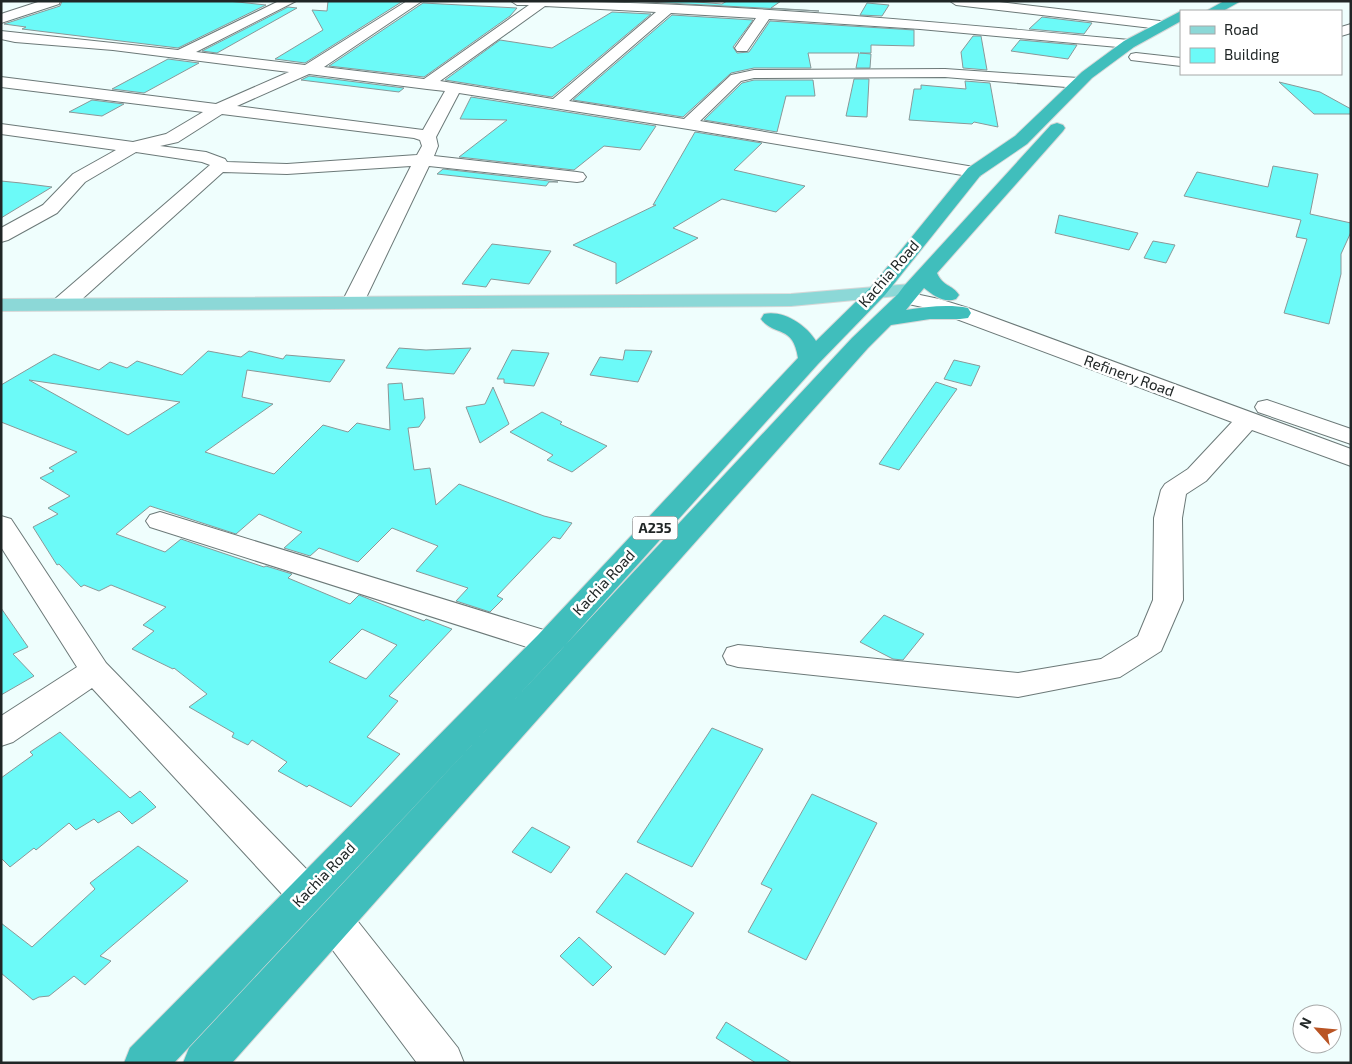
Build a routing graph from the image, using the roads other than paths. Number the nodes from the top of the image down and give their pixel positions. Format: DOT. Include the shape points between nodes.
graph roads {
  1 [pos="54,1"];
  2 [pos="290,1"];
  3 [pos="416,1"];
  4 [pos="517,1"];
  5 [pos="718,1"];
  6 [pos="956,1"];
  7 [pos="1235,1"];
  8 [pos="542,2"];
  9 [pos="578,2"];
  10 [pos="978,3"];
  11 [pos="668,9"];
  12 [pos="1202,10"];
  13 [pos="704,12"];
  14 [pos="1180,12"];
  15 [pos="765,15"];
  16 [pos="1,19"];
  17 [pos="1180,20"];
  18 [pos="6,39"];
  19 [pos="742,48"];
  20 [pos="1132,51"];
  21 [pos="180,54"];
  22 [pos="1180,62"];
  23 [pos="308,69"];
  24 [pos="1,82"];
  25 [pos="1078,83"];
  26 [pos="427,84"];
  27 [pos="454,88"];
  28 [pos="556,104"];
  29 [pos="220,108"];
  30 [pos="688,124"];
  31 [pos="1,129"];
  32 [pos="428,137"];
  33 [pos="133,147"];
  34 [pos="423,160"];
  35 [pos="219,167"];
  36 [pos="974,172"];
  37 [pos="577,177"];
  38 [pos="1,236"];
  39 [pos="914,287"];
  40 [pos="878,291"];
  41 [pos="353,302"];
  42 [pos="63,304"];
  43 [pos="955,304"];
  44 [pos="1,305"];
  45 [pos="986,307"];
  46 [pos="855,312"];
  47 [pos="1,318"];
  48 [pos="772,319"];
  49 [pos="885,319"];
  50 [pos="1007,330"];
  51 [pos="832,336"];
  52 [pos="860,343"];
  53 [pos="810,359"];
  54 [pos="1248,420"];
  55 [pos="1351,437"];
  56 [pos="1351,458"];
  57 [pos="160,521"];
  58 [pos="1,525"];
  59 [pos="549,642"];
  60 [pos="738,656"];
  61 [pos="95,671"];
  62 [pos="1,733"];
  63 [pos="306,894"];
  64 [pos="334,921"];
  65 [pos="145,1063"];
  66 [pos="204,1063"];
  67 [pos="443,1063"];
  1 -- 16 [label="street"];
  2 -- 21 [label="street"];
  3 -- 23 [label="street"];
  4 -- 8 [label="street"];
  5 -- 13 [label="street"];
  6 -- 10 [label="street"];
  7 -- 12 [label="highway, Kachia Road / A235"];
  8 -- 9 [label="street"];
  8 -- 26 [label="street"];
  9 -- 11 [label="street"];
  10 -- 14 [label="street"];
  11 -- 13 [label="street"];
  11 -- 28 [label="street"];
  13 -- 15 [label="street"];
  15 -- 19 [label="street"];
  15 -- 20 [label="street" via="920,25"];
  17 -- 20 [label="highway, Kachia Road / A235"];
  18 -- 21 [label="street"];
  20 -- 22 [label="street"];
  20 -- 25 [label="highway, Kachia Road / A235"];
  20 -- 39 [label="highway, Kachia Road / A235" via="1074,110"];
  21 -- 23 [label="street"];
  23 -- 26 [label="street"];
  23 -- 29 [label="street"];
  24 -- 29 [label="street"];
  25 -- 30 [label="street" via="944,72 754,74 736,78"];
  25 -- 36 [label="highway, Kachia Road / A235" via="1021,140"];
  26 -- 27 [label="street"];
  27 -- 28 [label="street"];
  27 -- 32 [label="street"];
  28 -- 30 [label="street"];
  29 -- 32 [label="street"];
  29 -- 33 [label="street" via="172,138"];
  30 -- 36 [label="street"];
  31 -- 33 [label="street"];
  32 -- 34 [label="street" via="430,146"];
  33 -- 35 [label="street" via="206,157 219,163"];
  33 -- 38 [label="street" via="79,178 50,208"];
  34 -- 35 [label="street" via="287,169"];
  34 -- 37 [label="street"];
  34 -- 41 [label="street"];
  35 -- 42 [label="street"];
  36 -- 40 [label="highway, Kachia Road / A235"];
  39 -- 40 [label="main road"];
  39 -- 43 [label="street, Refinery Road" via="932,303"];
  39 -- 46 [label="main road"];
  39 -- 49 [label="highway, Kachia Road / A235"];
  40 -- 41 [label="main road" via="791,300"];
  40 -- 46 [label="highway, Kachia Road / A235"];
  41 -- 42 [label="main road"];
  42 -- 44 [label="main road"];
  43 -- 45 [label="street, Refinery Road"];
  43 -- 49 [label="highway" via="930,312"];
  43 -- 50 [label="street, Refinery Road"];
  45 -- 50 [label="street"];
  45 -- 55 [label="street, Refinery Road"];
  46 -- 48 [label="main road"];
  46 -- 51 [label="highway, Kachia Road / A235"];
  47 -- 48 [label="main road" via="567,314"];
  48 -- 53 [label="highway" via="792,327 804,338"];
  49 -- 52 [label="highway, Kachia Road / A235"];
  50 -- 54 [label="street, Refinery Road"];
  51 -- 52 [label="highway" via="850,336"];
  51 -- 53 [label="highway, Kachia Road / A235"];
  52 -- 64 [label="highway, Kachia Road / A235"];
  53 -- 59 [label="highway, Kachia Road / A235"];
  54 -- 56 [label="street, Refinery Road"];
  54 -- 60 [label="street" via="1197,475 1174,490 1168,518 1168,600 1150,643 1109,669 1018,685"];
  57 -- 59 [label="street"];
  58 -- 61 [label="street"];
  59 -- 63 [label="highway, Kachia Road / A235"];
  61 -- 62 [label="street"];
  61 -- 63 [label="street"];
  63 -- 65 [label="highway, Kachia Road / A235"];
  64 -- 66 [label="highway, Kachia Road / A235"];
  64 -- 67 [label="street"];
}
